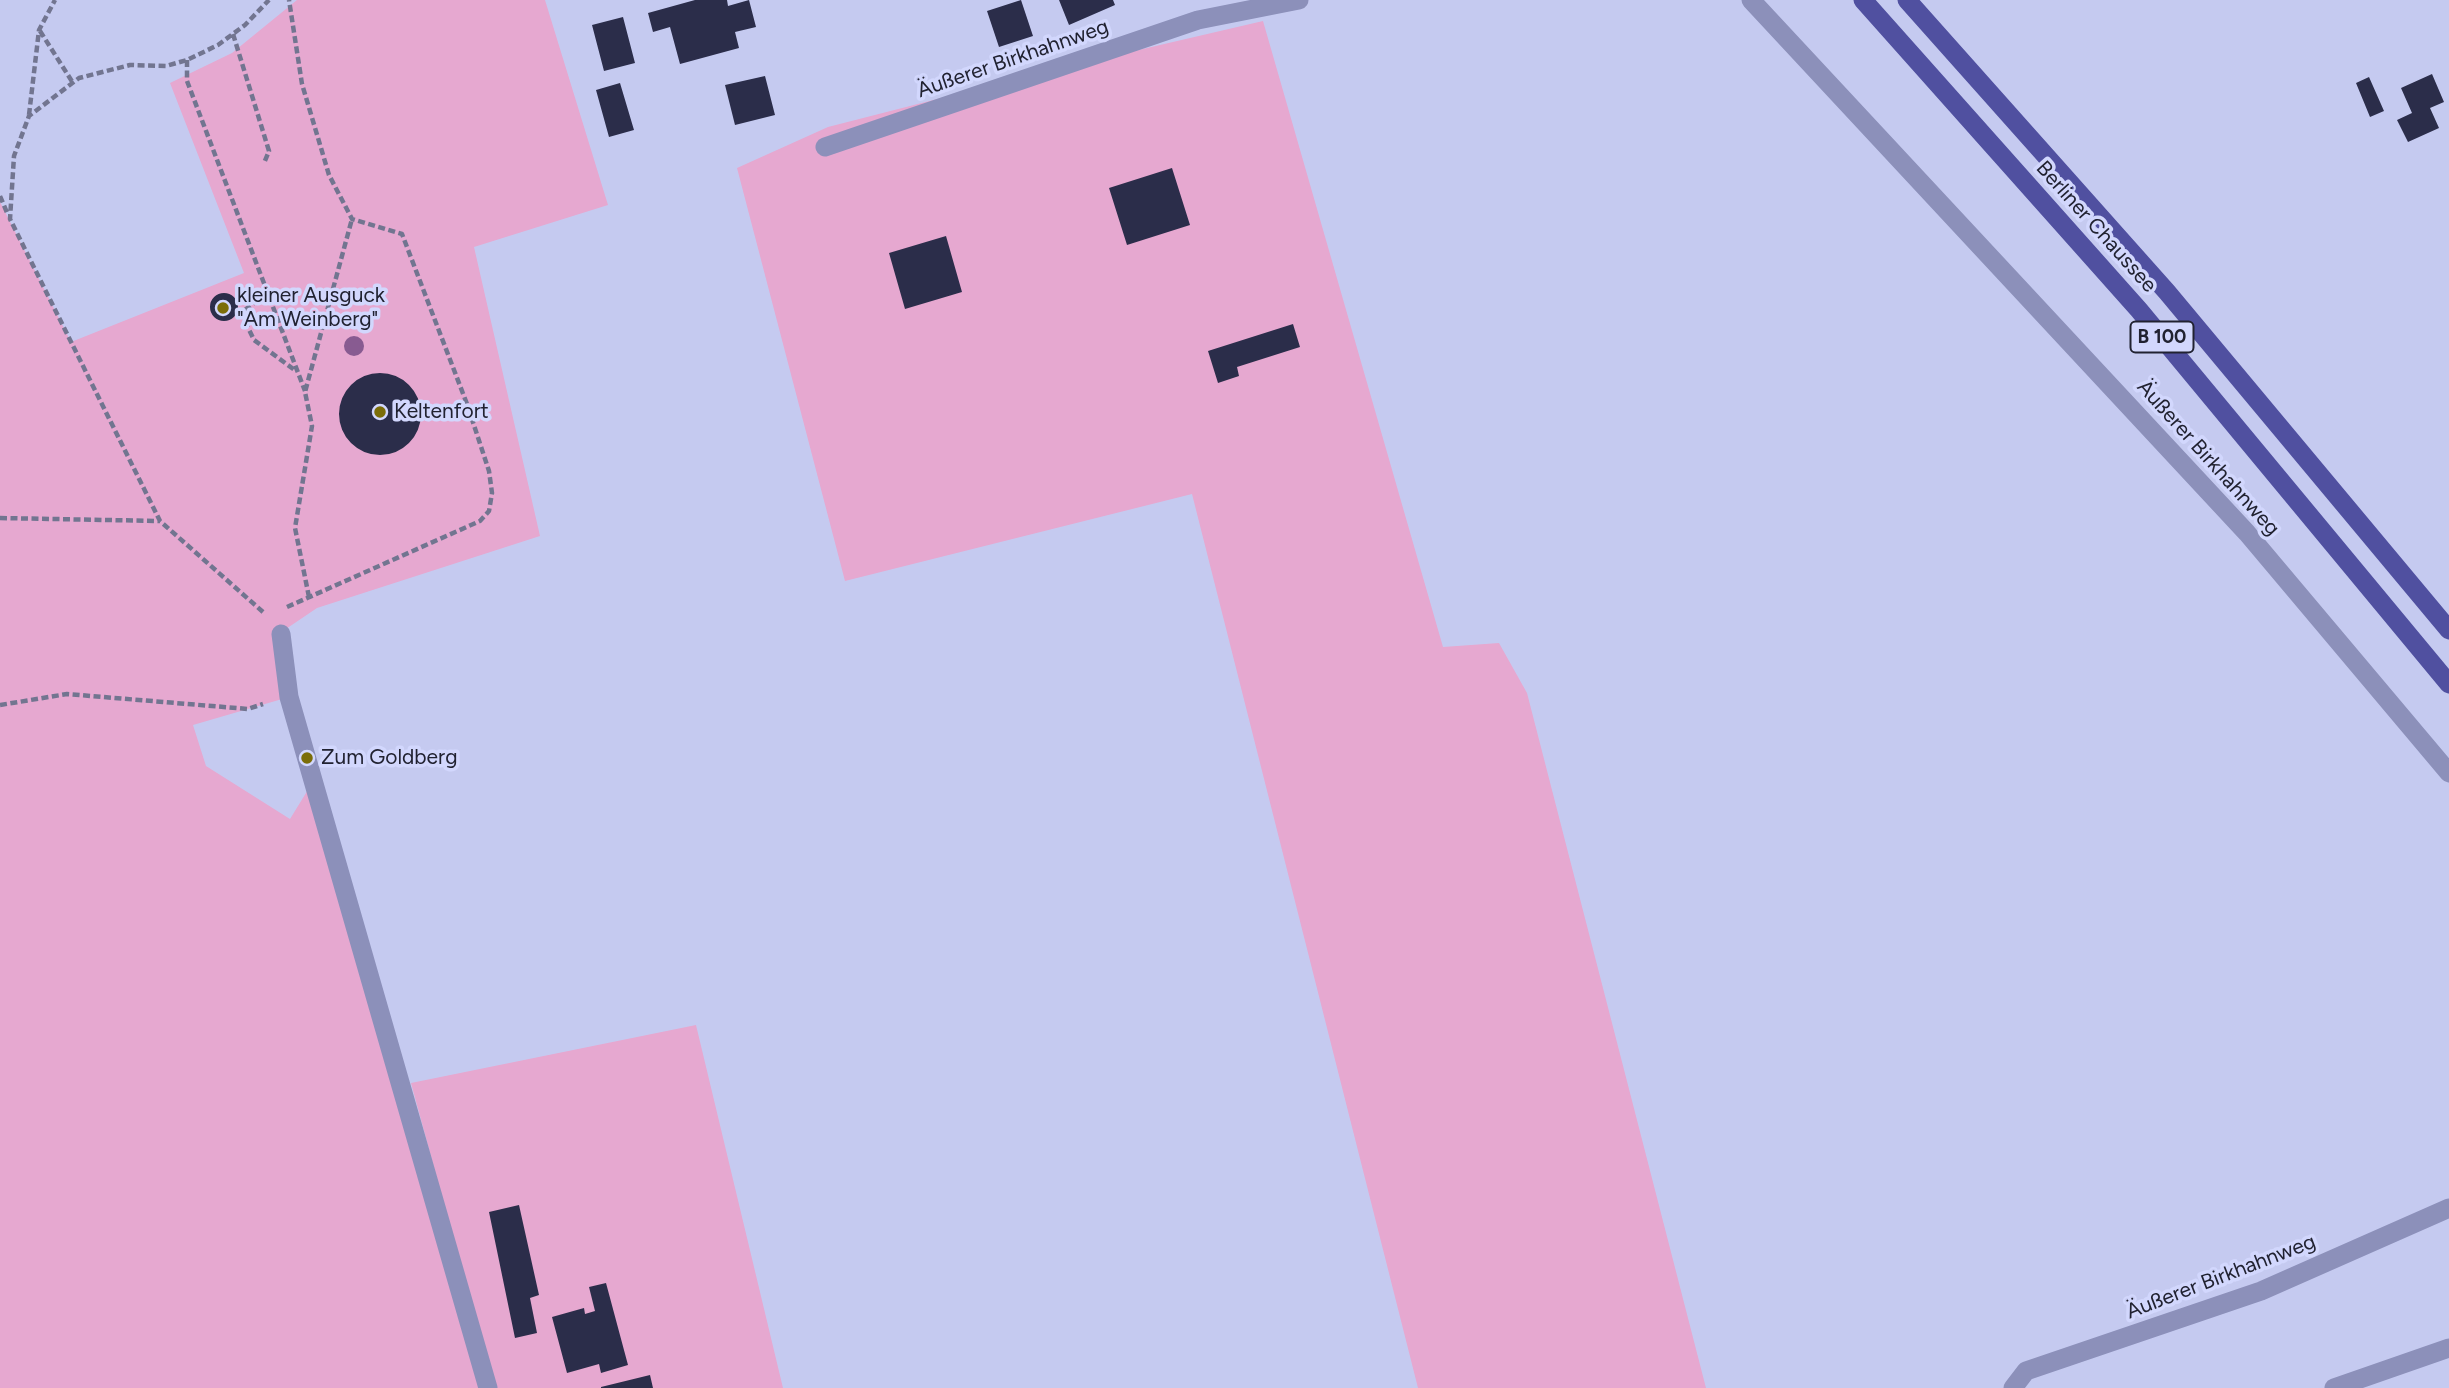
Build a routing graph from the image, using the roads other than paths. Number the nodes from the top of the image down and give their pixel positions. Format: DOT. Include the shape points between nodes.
graph roads {
  1 [pos="1299,0"];
  2 [pos="1751,0"];
  3 [pos="1863,0"];
  4 [pos="1908,0"];
  5 [pos="825,147"];
  6 [pos="2449,630"];
  7 [pos="281,634"];
  8 [pos="2449,684"];
  9 [pos="2449,773"];
  10 [pos="2449,1208"];
  11 [pos="2449,1348"];
  12 [pos="488,1388"];
  13 [pos="2013,1388"];
  14 [pos="2334,1388"];
  1 -- 5 [label="street, Äußerer Birkhahnweg" via="1198,20"];
  2 -- 9 [label="street, Äußerer Birkhahnweg" via="2247,533"];
  3 -- 8 [label="highway, Berliner Chaussee / B 100" via="2139,310"];
  4 -- 6 [label="highway, Berliner Chaussee / B 100" via="2167,292"];
  7 -- 12 [label="street" via="289,697"];
  10 -- 13 [label="street, Äußerer Birkhahnweg" via="2261,1291 2026,1371"];
  11 -- 14 [label="street"];
}
